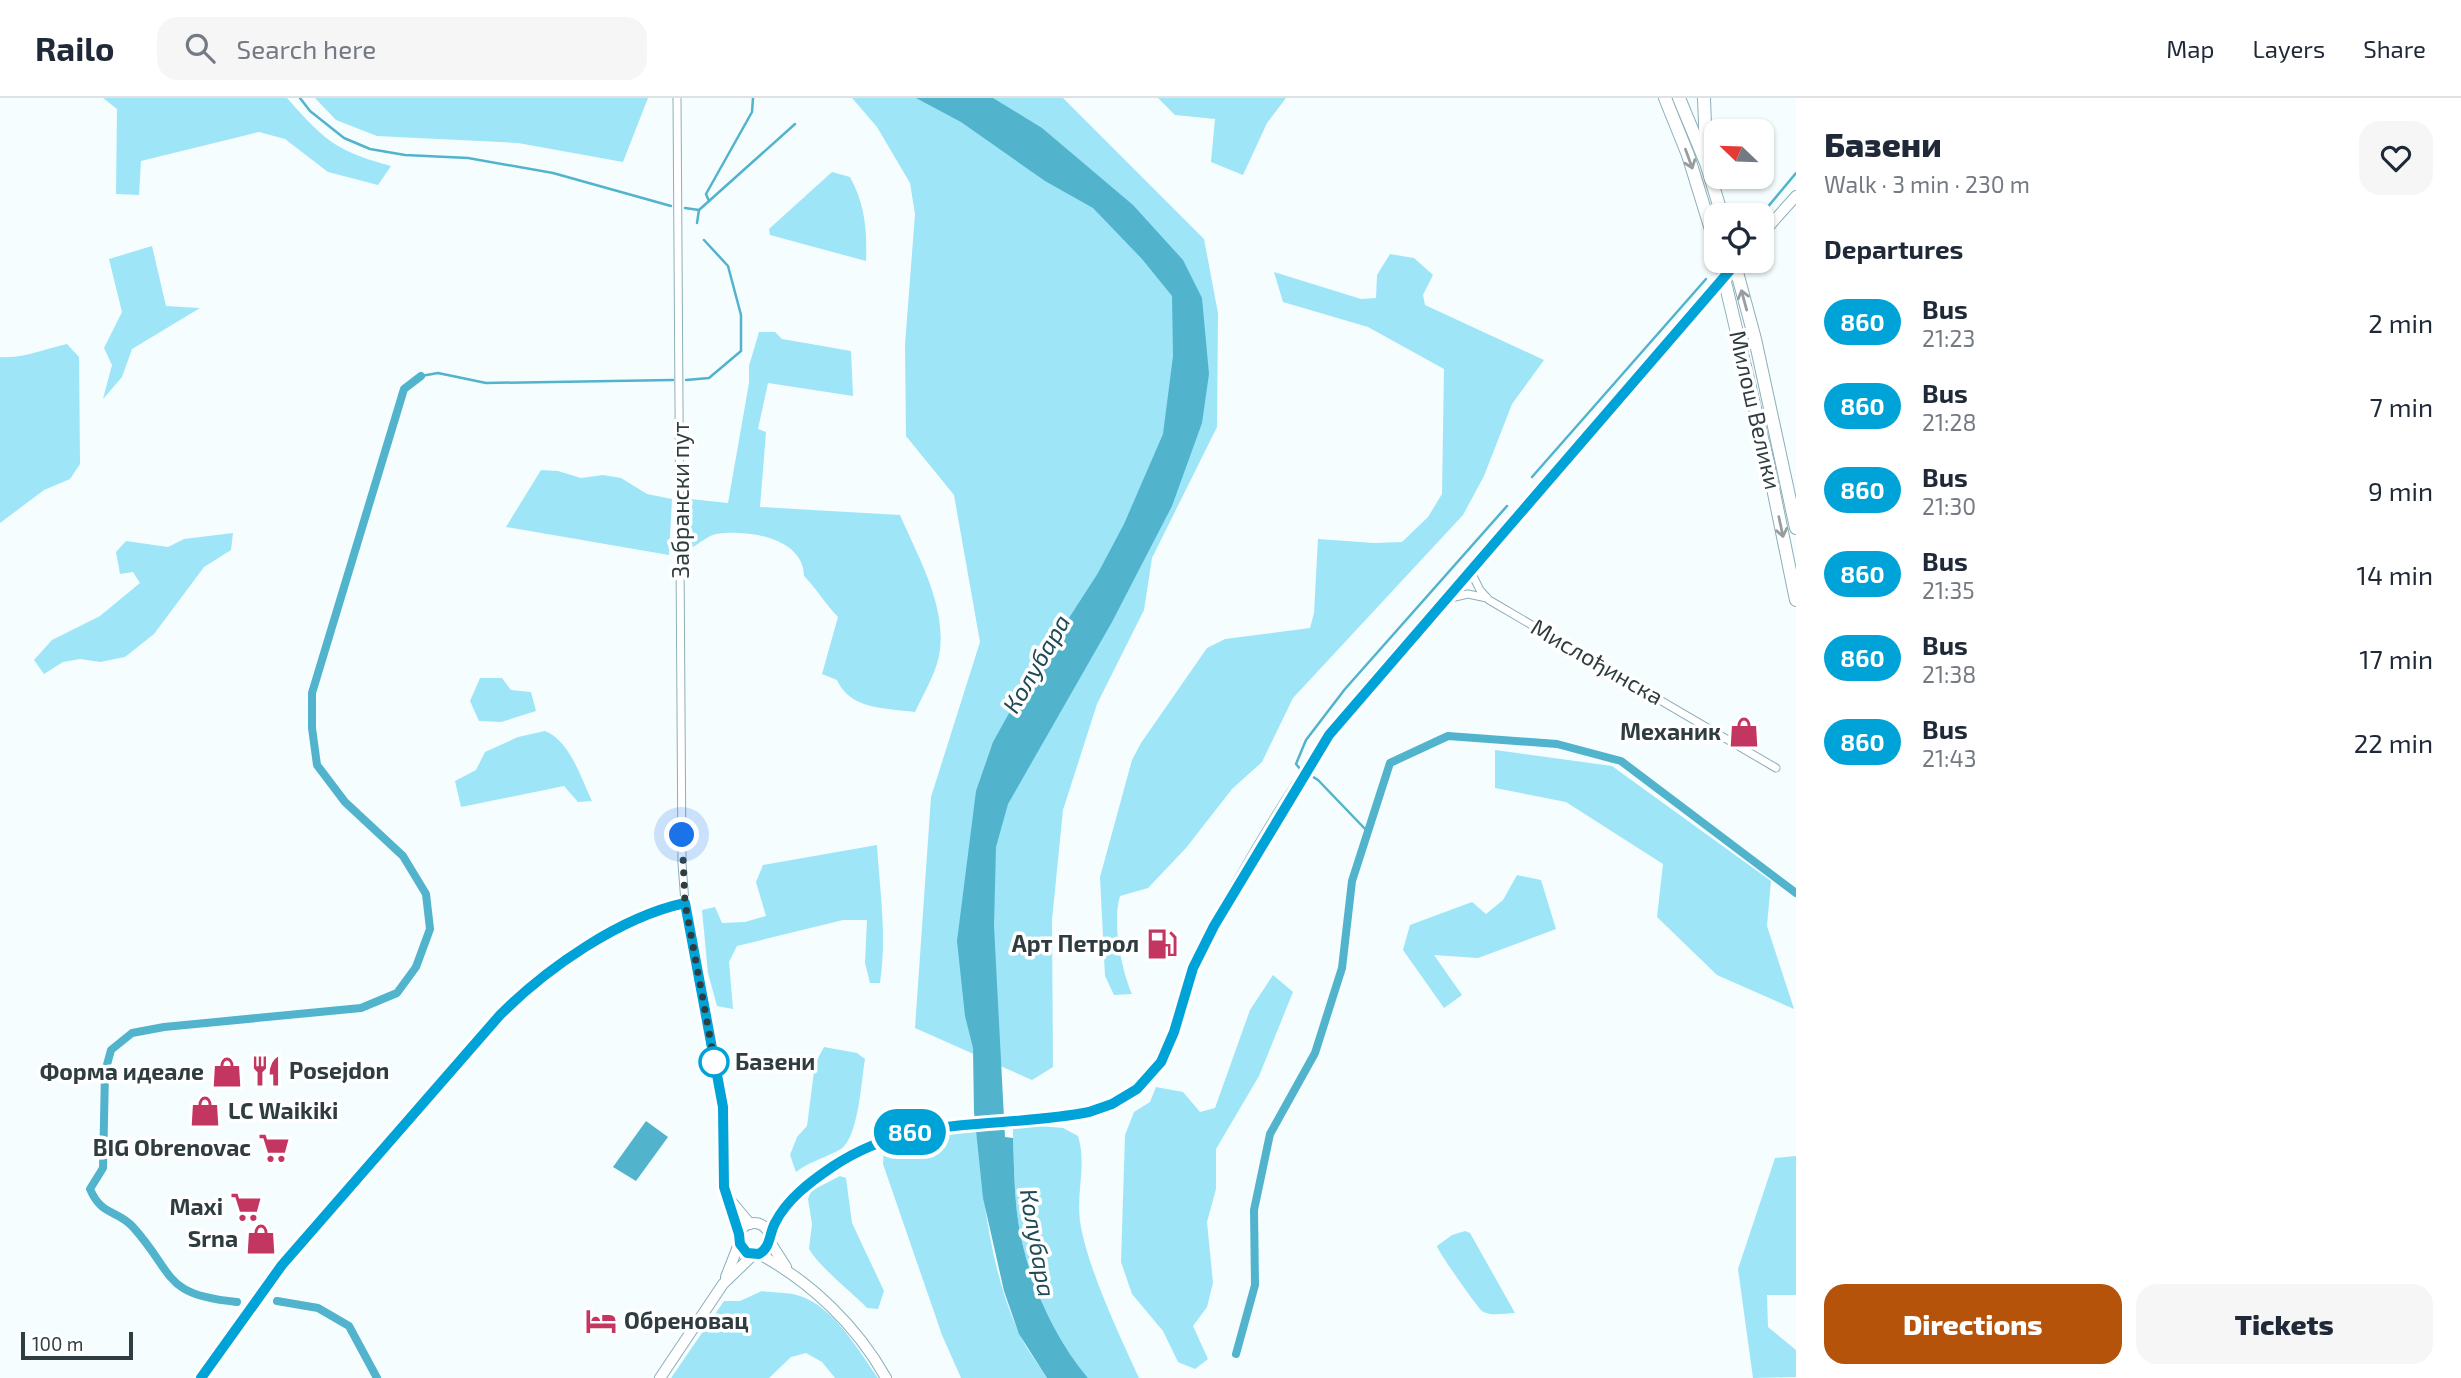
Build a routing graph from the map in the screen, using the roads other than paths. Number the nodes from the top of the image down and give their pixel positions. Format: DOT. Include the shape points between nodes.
graph roads {
  1 [pos="677,98"];
  2 [pos="1665,98"];
  3 [pos="1679,98"];
  4 [pos="1704,98"];
  5 [pos="1705,119"];
  6 [pos="1704,158"];
  7 [pos="1796,196"];
  8 [pos="1704,208"];
  9 [pos="1774,221"];
  10 [pos="1723,273"];
  11 [pos="1726,273"];
  12 [pos="1739,273"];
  13 [pos="1796,528"];
  14 [pos="1471,572"];
  15 [pos="1446,599"];
  16 [pos="1489,600"];
  17 [pos="1796,600"];
  18 [pos="1776,768"];
  19 [pos="685,903"];
  20 [pos="797,1194"];
  21 [pos="727,1197"];
  22 [pos="754,1224"];
  23 [pos="739,1239"];
  24 [pos="770,1239"];
  25 [pos="756,1254"];
  26 [pos="790,1272"];
  27 [pos="723,1284"];
  28 [pos="201,1378"];
  29 [pos="660,1378"];
  30 [pos="886,1378"];
  1 -- 19 [label="street, Забрански пут"];
  2 -- 8 [label="highway, one-way"];
  3 -- 6 [label="highway"];
  4 -- 5 [label="highway"];
  7 -- 9 [label="main road"];
  10 -- 17 [label="highway, Милош Велики, one-way"];
  11 -- 14 [label="main road, bridge"];
  13 -- 12 [label="highway, Милош Велики, one-way"];
  14 -- 15 [label="main road"];
  14 -- 16 [label="street, Мислођинска"];
  15 -- 16 [label="street, Мислођинска" via="1468,594"];
  15 -- 20 [label="main road" via="1362,694 1308,766 1201,950 1171,1042 1143,1084 1098,1109 1069,1115 906,1133 833,1166"];
  16 -- 18 [label="street, Мислођинска"];
  19 -- 21 [label="main road" via="723,1107"];
  19 -- 28 [label="main road" via="614,930 518,997 282,1265"];
  20 -- 22 [label="main road"];
  20 -- 24 [label="main road" via="780,1214"];
  21 -- 22 [label="main road"];
  21 -- 23 [label="main road"];
  22 -- 23 [label="main road"];
  22 -- 24 [label="main road"];
  23 -- 25 [label="main road" via="745,1251"];
  23 -- 27 [label="main road"];
  24 -- 25 [label="main road"];
  24 -- 26 [label="main road"];
  25 -- 26 [label="main road"];
  25 -- 27 [label="main road"];
  26 -- 30 [label="main road" via="842,1320"];
  27 -- 29 [label="main road"];
}
